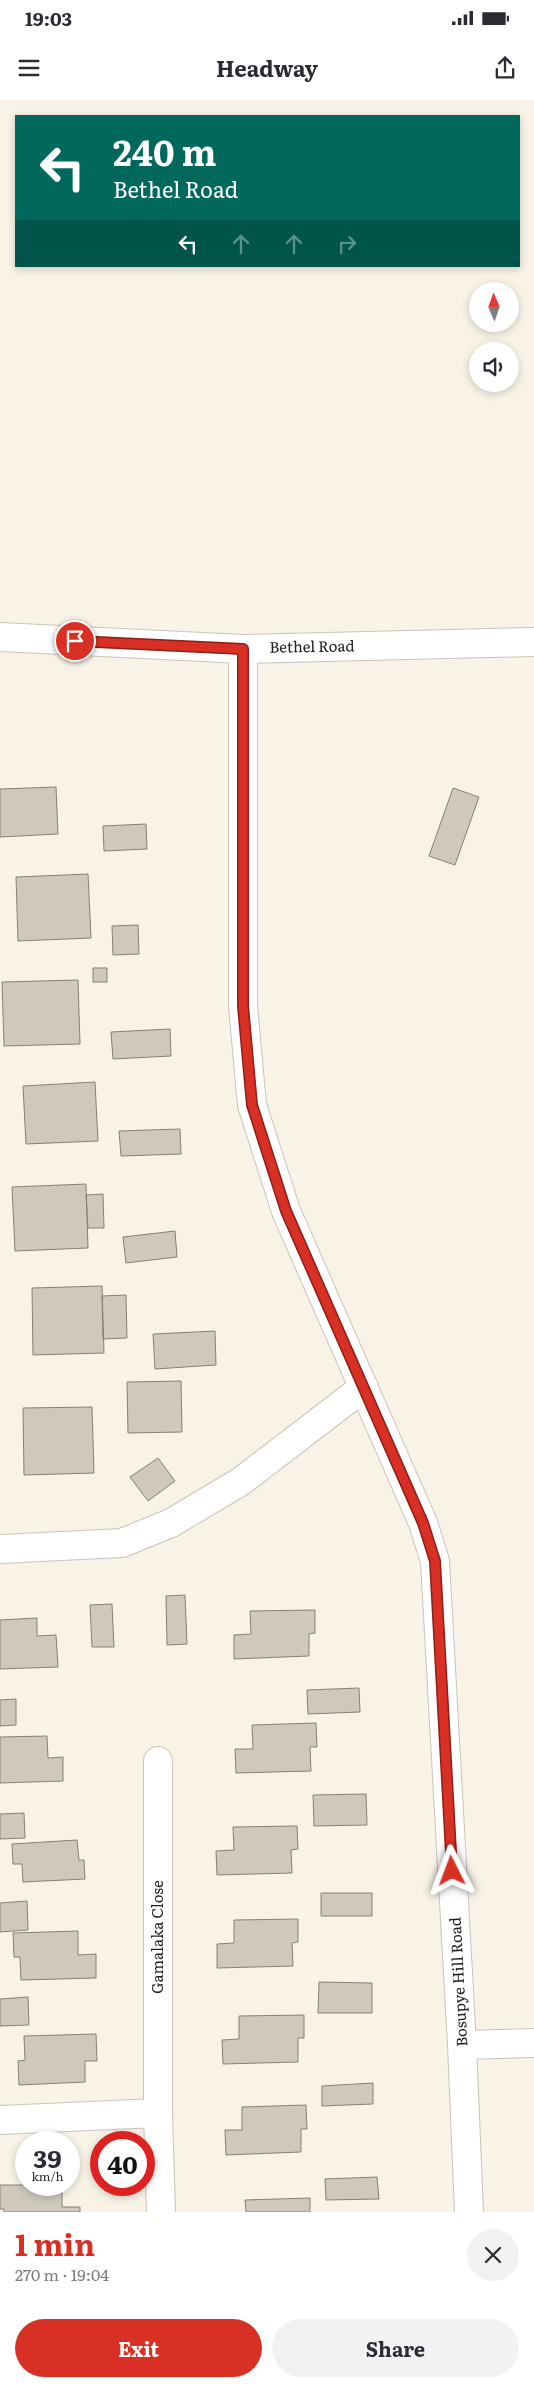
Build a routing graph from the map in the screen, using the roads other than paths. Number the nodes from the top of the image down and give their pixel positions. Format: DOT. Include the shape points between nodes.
graph roads {
  1 [pos="0,637"];
  2 [pos="534,642"];
  3 [pos="243,649"];
  4 [pos="364,1388"];
  5 [pos="0,1549"];
  6 [pos="158,1761"];
  7 [pos="534,2043"];
  8 [pos="462,2045"];
  9 [pos="158,2113"];
  10 [pos="0,2120"];
  11 [pos="160,2212"];
  12 [pos="469,2212"];
  1 -- 3 [label="street, Bethel Road"];
  2 -- 3 [label="street, Bethel Road"];
  3 -- 4 [label="street, Bosupye Hill Road" via="243,1006 252,1105 286,1211"];
  4 -- 5 [label="street" via="240,1482 171,1524 122,1543"];
  4 -- 8 [label="street, Bosupye Hill Road" via="423,1523 435,1561"];
  6 -- 9 [label="street, Gamalaka Close"];
  7 -- 8 [label="street"];
  8 -- 12 [label="street, Bosupye Hill Road"];
  9 -- 10 [label="street"];
  9 -- 11 [label="street, Gamalaka Close"];
}
